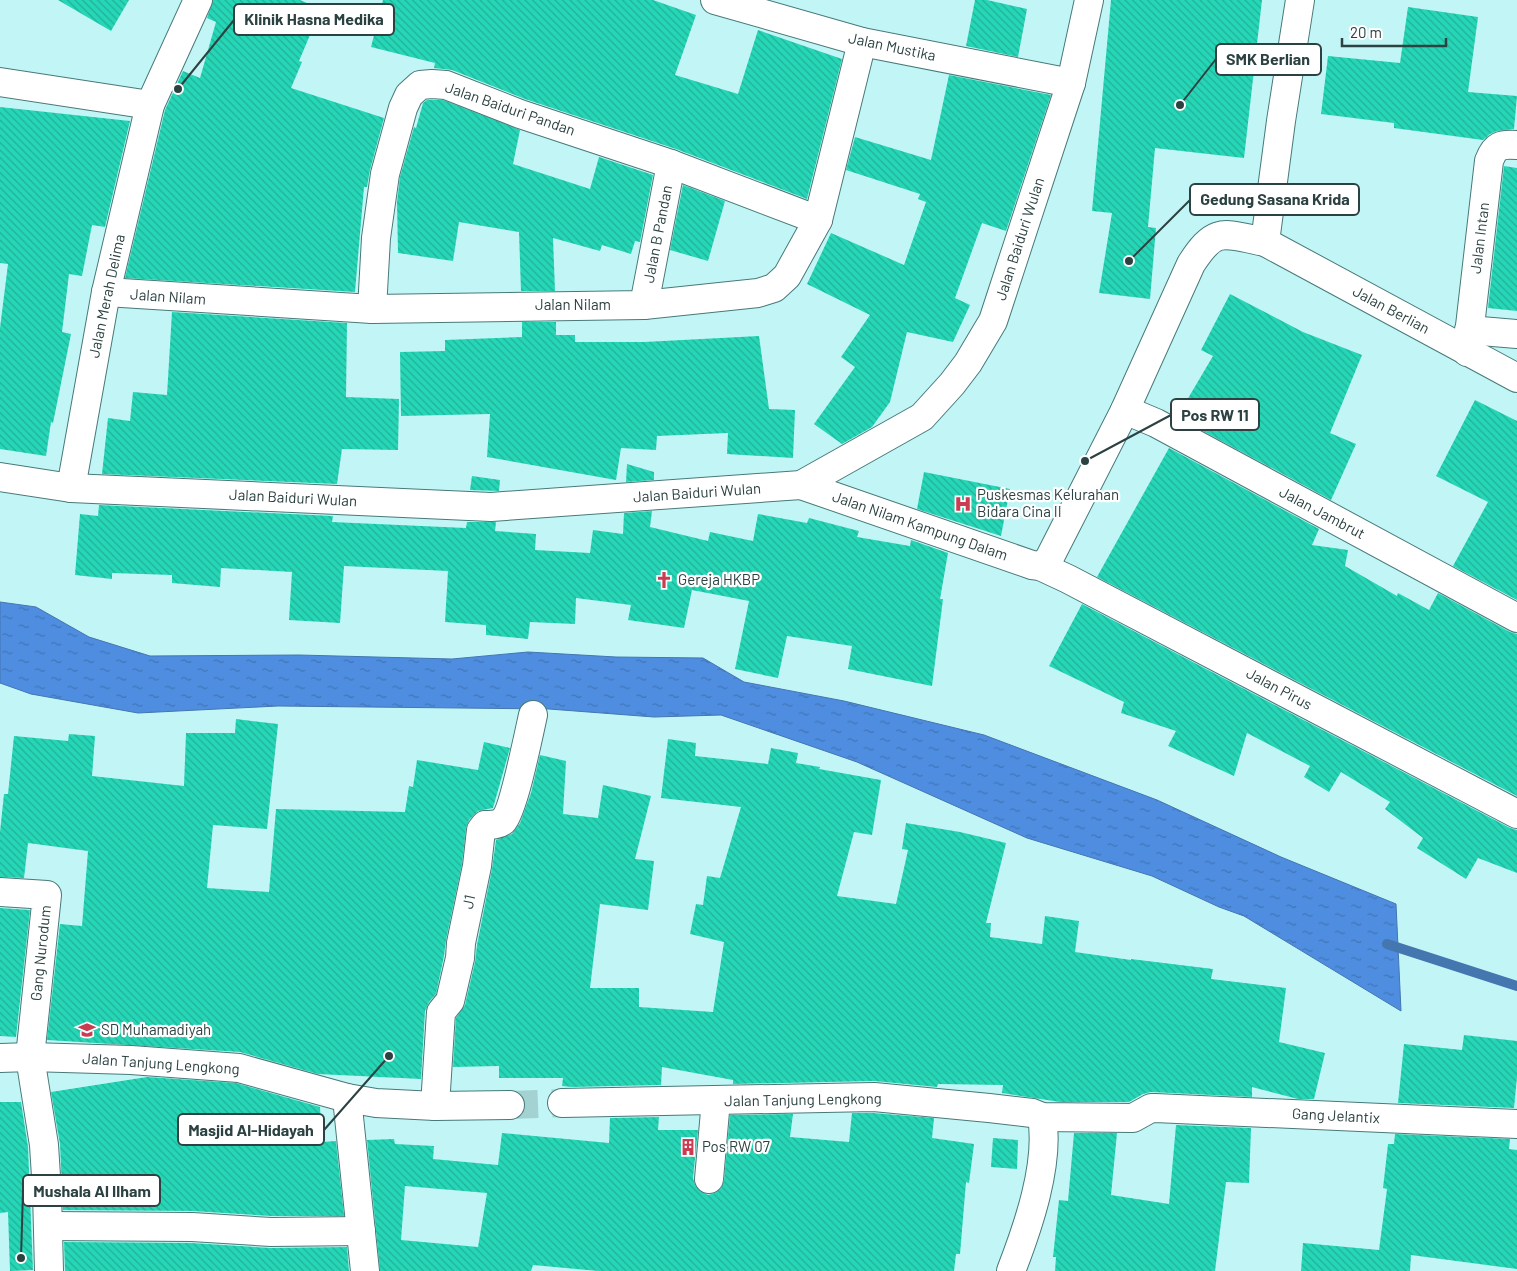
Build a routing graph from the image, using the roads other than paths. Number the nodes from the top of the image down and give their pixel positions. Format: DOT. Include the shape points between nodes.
graph roads {
  1 [pos="198,0"];
  2 [pos="715,0"];
  3 [pos="1089,0"];
  4 [pos="1300,0"];
  5 [pos="862,42"];
  6 [pos="0,82"];
  7 [pos="1070,83"];
  8 [pos="150,105"];
  9 [pos="1517,145"];
  10 [pos="671,164"];
  11 [pos="818,220"];
  12 [pos="1265,242"];
  13 [pos="106,292"];
  14 [pos="644,305"];
  15 [pos="372,309"];
  16 [pos="1517,334"];
  17 [pos="1468,341"];
  18 [pos="1517,378"];
  19 [pos="1125,410"];
  20 [pos="0,477"];
  21 [pos="801,485"];
  22 [pos="71,488"];
  23 [pos="1040,566"];
  24 [pos="1517,618"];
  25 [pos="533,715"];
  26 [pos="1517,814"];
  27 [pos="0,892"];
  28 [pos="30,1057"];
  29 [pos="0,1058"];
  30 [pos="347,1098"];
  31 [pos="716,1100"];
  32 [pos="562,1104"];
  33 [pos="510,1105"];
  34 [pos="435,1106"];
  35 [pos="1154,1108"];
  36 [pos="1042,1117"];
  37 [pos="1517,1124"];
  38 [pos="710,1179"];
  39 [pos="48,1226"];
  40 [pos="361,1231"];
  41 [pos="49,1271"];
  42 [pos="366,1271"];
  43 [pos="1011,1271"];
  1 -- 8 [label="street, Jalan Merah Delima"];
  2 -- 5 [label="street, Jalan Mustika"];
  3 -- 7 [label="street, Jalan Baiduri Wulan"];
  4 -- 12 [label="street"];
  5 -- 7 [label="street, Jalan Mustika"];
  5 -- 11 [label="street, Jalan Nilam"];
  6 -- 8 [label="street"];
  7 -- 21 [label="street, Jalan Baiduri Wulan" via="993,321 968,363 922,417"];
  8 -- 13 [label="street, Jalan Merah Delima"];
  9 -- 17 [label="street, Jalan Intan" via="1500,145 1492,152 1489,161"];
  10 -- 11 [label="street, Jalan Baiduri Pandan"];
  10 -- 14 [label="street, Jalan B Pandan"];
  10 -- 15 [label="street, Jalan Baiduri Pandan" via="520,114 446,85 420,85 409,95 403,108 384,174"];
  11 -- 14 [label="street, Jalan Nilam" via="787,276 774,288"];
  12 -- 17 [label="street, Jalan Berlian"];
  12 -- 19 [label="street, Jalan Berlian" via="1225,234 1211,239 1200,250"];
  13 -- 15 [label="street, Jalan Nilam"];
  13 -- 22 [label="street, Jalan Merah Delima"];
  14 -- 15 [label="street, Jalan Nilam"];
  16 -- 17 [label="street"];
  17 -- 18 [label="street, Jalan Berlian"];
  19 -- 23 [label="street, Jalan Berlian" via="1050,557"];
  19 -- 24 [label="street, Jalan Jambrut" via="1156,423"];
  20 -- 22 [label="street, Jalan Baiduri Wulan"];
  21 -- 22 [label="street, Jalan Baiduri Wulan" via="490,507"];
  21 -- 23 [label="street, Jalan Nilam Kampung Dalam"];
  23 -- 26 [label="street, Jalan Pirus"];
  25 -- 34 [label="street, J1" via="506,817 498,824 484,826 481,830 460,958 450,1001 441,1012"];
  27 -- 28 [label="street, Gang Nurodum" via="47,895"];
  28 -- 29 [label="street, Jalan Tanjung Lengkong"];
  28 -- 30 [label="street, Jalan Tanjung Lengkong" via="239,1068"];
  28 -- 39 [label="street" via="44,1145"];
  30 -- 34 [label="street, Jalan Tanjung Lengkong"];
  30 -- 40 [label="street"];
  31 -- 32 [label="street, Jalan Tanjung Lengkong"];
  31 -- 36 [label="street, Jalan Tanjung Lengkong" via="874,1097 1032,1113"];
  31 -- 38 [label="street"];
  33 -- 34 [label="street, Jalan Tanjung Lengkong"];
  35 -- 36 [label="street, Jalan Tanjung Lengkong" via="1133,1118"];
  35 -- 37 [label="street, Gang Jelantix"];
  36 -- 43 [label="street" via="1040,1174 1026,1235"];
  39 -- 40 [label="street"];
  39 -- 41 [label="street"];
  40 -- 42 [label="street"];
}
